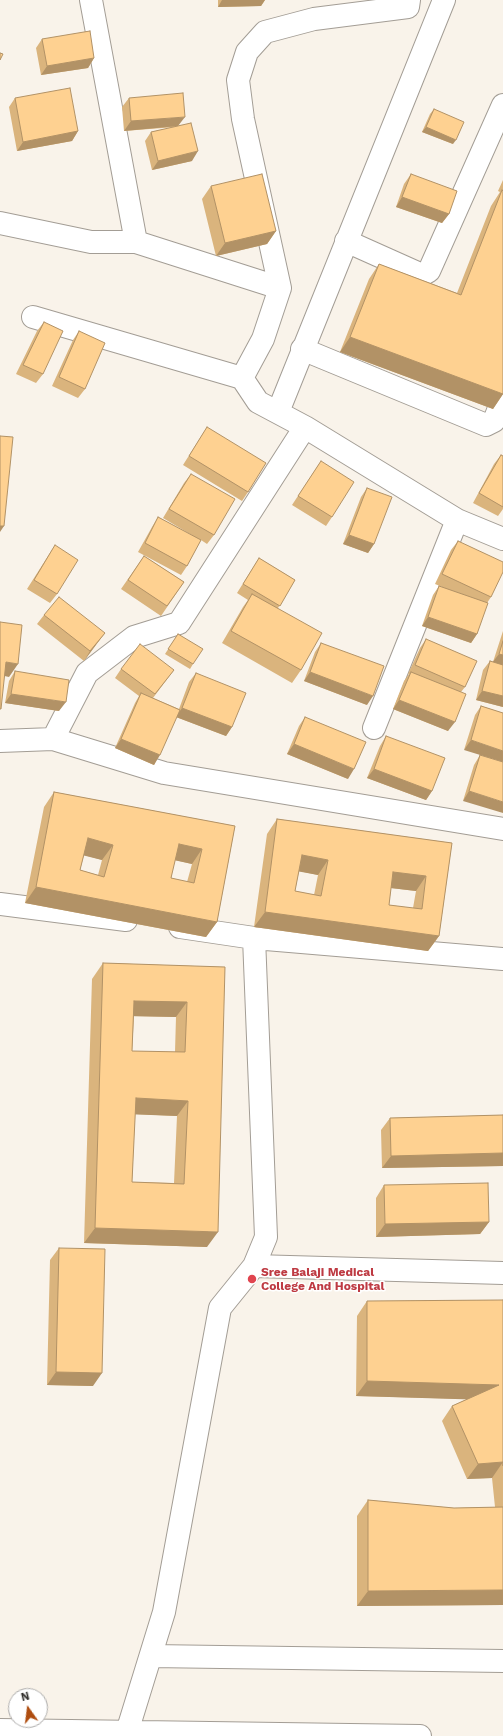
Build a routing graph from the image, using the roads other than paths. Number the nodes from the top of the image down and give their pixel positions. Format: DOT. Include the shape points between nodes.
graph roads {
  1 [pos="91,0"];
  2 [pos="409,0"];
  3 [pos="444,0"];
  4 [pos="503,105"];
  5 [pos="0,223"];
  6 [pos="346,241"];
  7 [pos="136,242"];
  8 [pos="280,288"];
  9 [pos="33,318"];
  10 [pos="302,349"];
  11 [pos="242,378"];
  12 [pos="503,398"];
  13 [pos="278,412"];
  14 [pos="305,427"];
  15 [pos="457,520"];
  16 [pos="503,539"];
  17 [pos="374,728"];
  18 [pos="53,739"];
  19 [pos="0,741"];
  20 [pos="503,829"];
  21 [pos="0,904"];
  22 [pos="254,938"];
  23 [pos="503,959"];
  24 [pos="254,1266"];
  25 [pos="503,1273"];
  26 [pos="151,1656"];
  27 [pos="503,1661"];
  28 [pos="0,1730"];
  29 [pos="127,1732"];
  30 [pos="49,1733"];
  31 [pos="202,1734"];
  32 [pos="420,1736"];
  1 -- 7 [label="street"];
  2 -- 8 [label="street" via="408,7 314,19 265,32 247,52 238,80 243,119"];
  3 -- 6 [label="street"];
  4 -- 6 [label="street" via="429,271 422,276"];
  5 -- 7 [label="street" via="91,242"];
  6 -- 10 [label="street"];
  7 -- 8 [label="street"];
  8 -- 11 [label="street" via="263,339"];
  9 -- 11 [label="street"];
  10 -- 12 [label="street" via="486,425 494,421"];
  10 -- 13 [label="street"];
  11 -- 13 [label="street" via="258,402"];
  13 -- 14 [label="street"];
  14 -- 15 [label="street"];
  14 -- 18 [label="street" via="179,622 134,637 87,673"];
  15 -- 16 [label="street"];
  15 -- 17 [label="street"];
  18 -- 19 [label="street"];
  18 -- 20 [label="street" via="164,773"];
  21 -- 22 [label="street"];
  22 -- 23 [label="street"];
  22 -- 24 [label="street" via="266,1237"];
  24 -- 25 [label="street"];
  24 -- 26 [label="street" via="220,1308 164,1612"];
  26 -- 27 [label="street"];
  26 -- 29 [label="street"];
  28 -- 30 [label="street"];
  29 -- 30 [label="street"];
  29 -- 31 [label="street"];
  31 -- 32 [label="street"];
}
